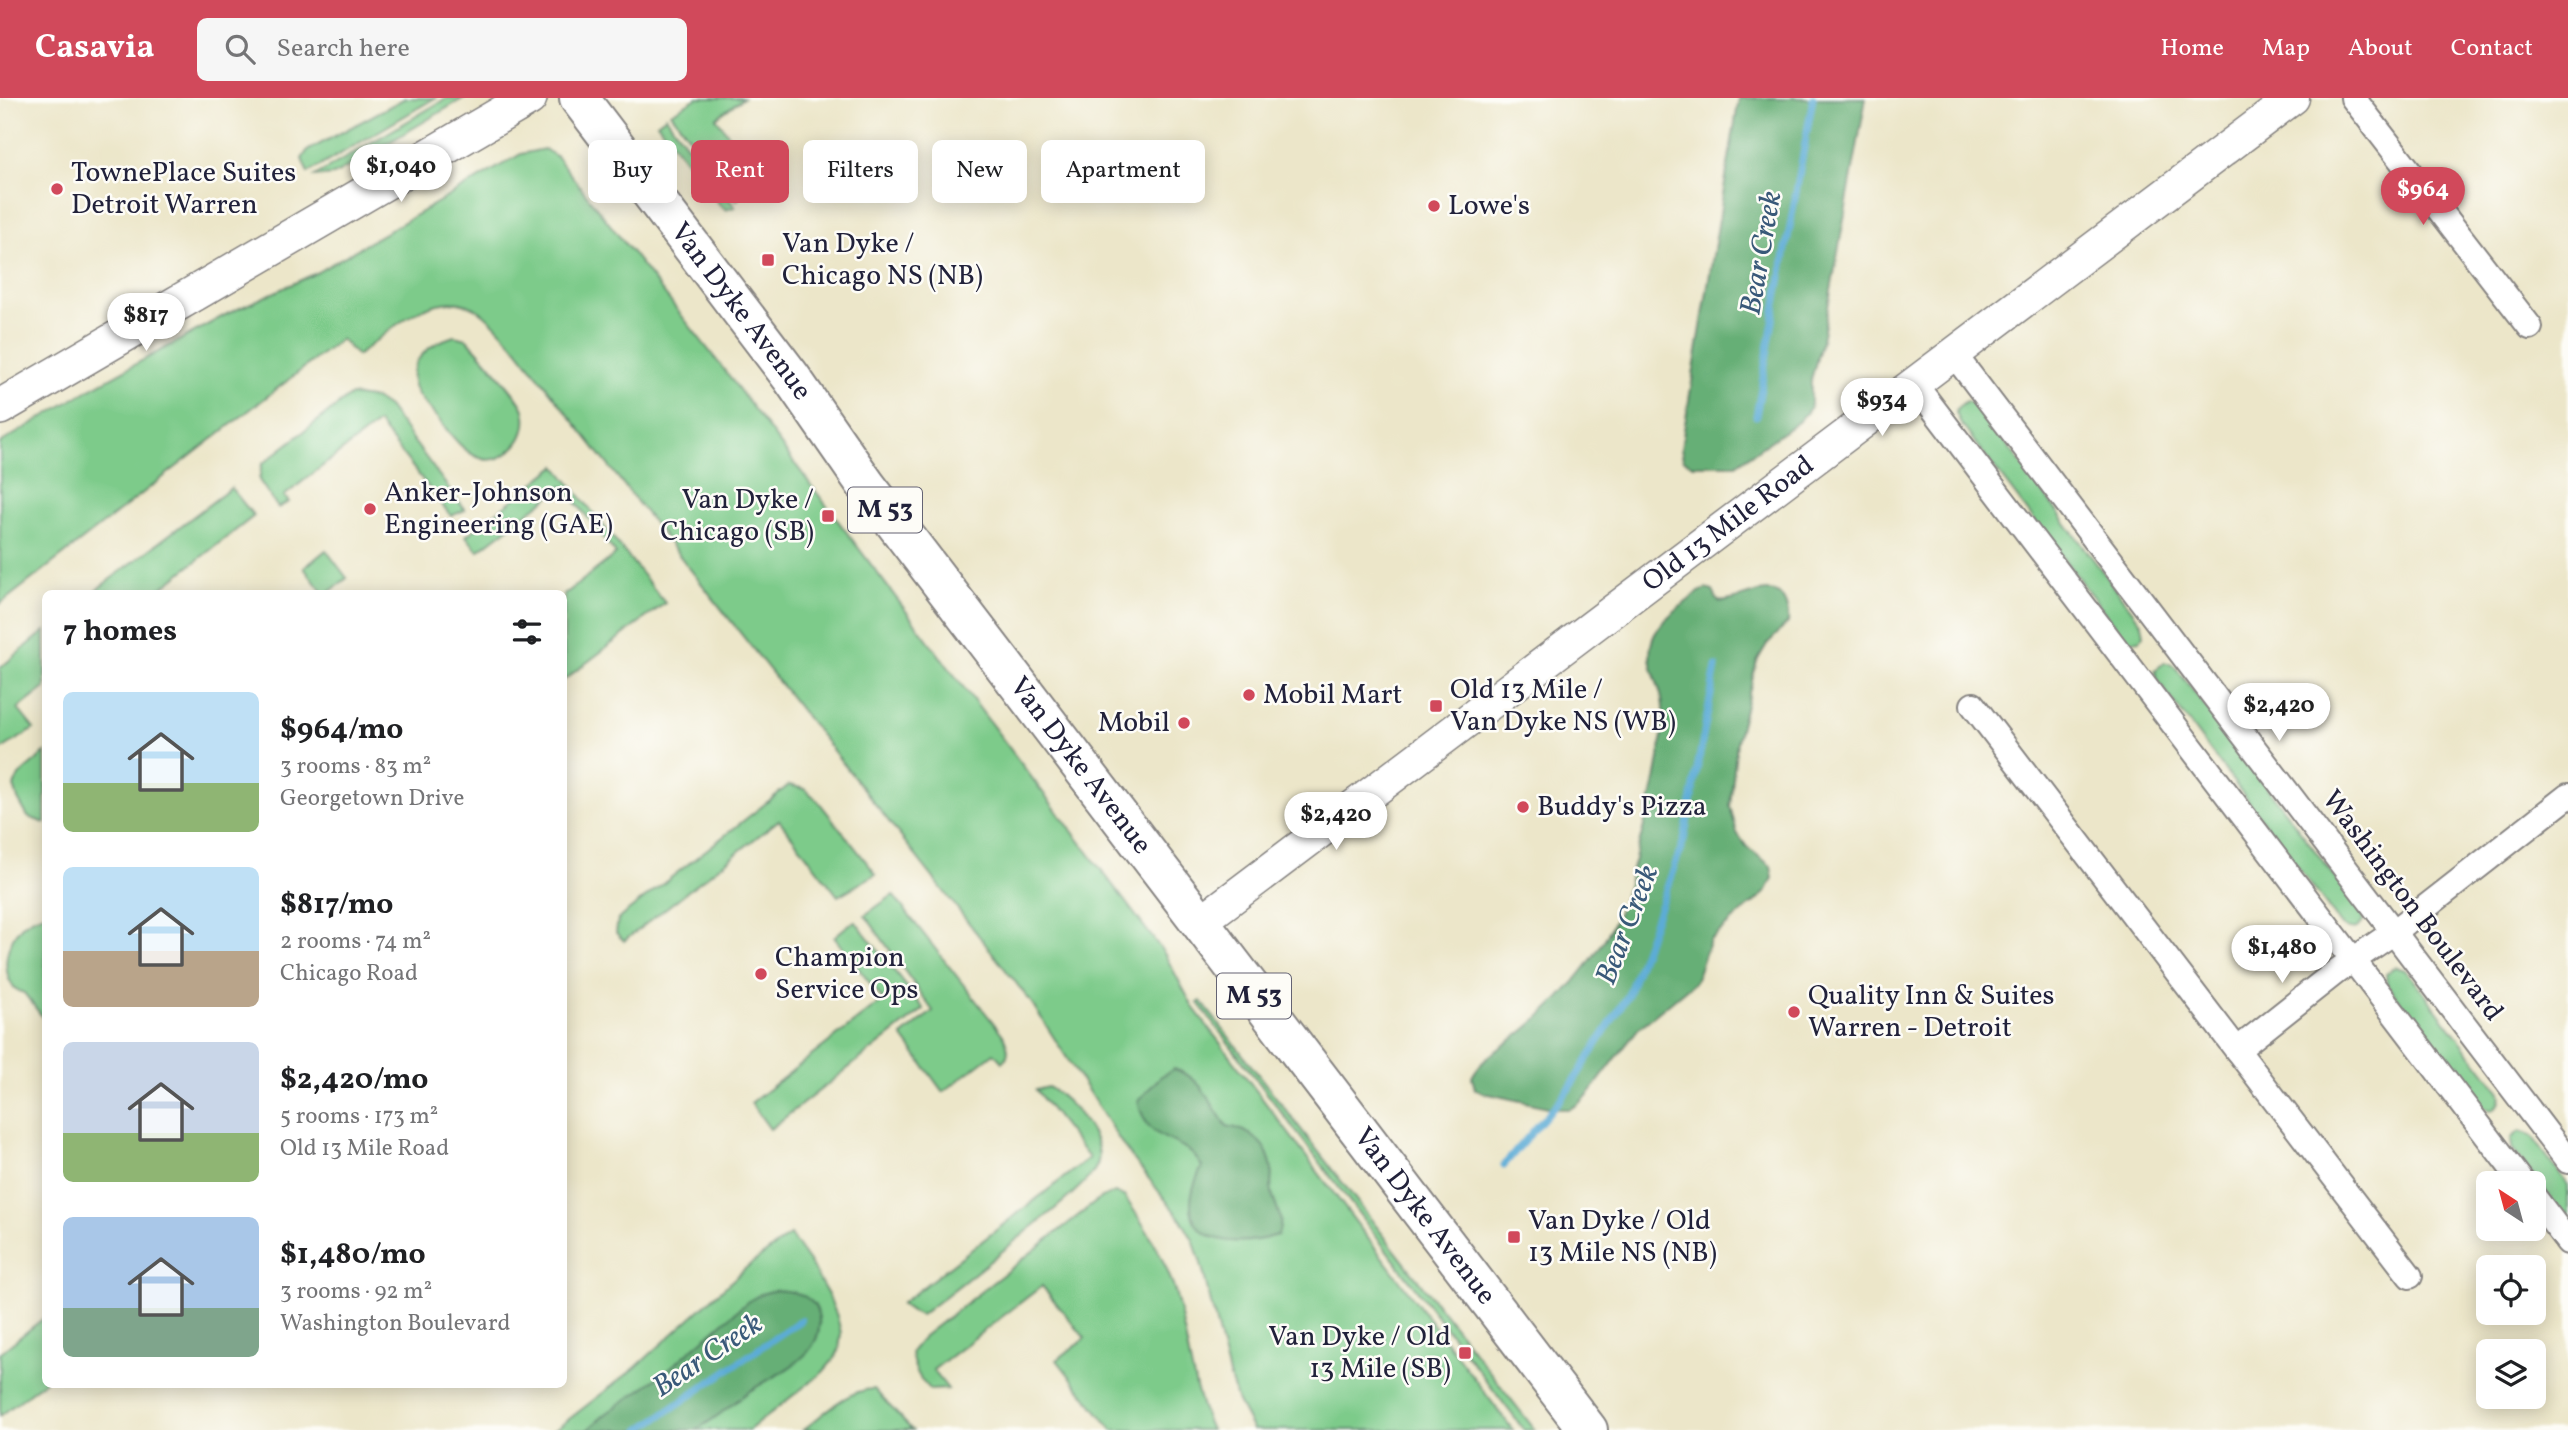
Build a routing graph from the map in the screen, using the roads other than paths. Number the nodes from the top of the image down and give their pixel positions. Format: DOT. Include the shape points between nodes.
graph roads {
  1 [pos="529,98"];
  2 [pos="579,98"];
  3 [pos="2293,98"];
  4 [pos="2353,98"];
  5 [pos="2530,327"];
  6 [pos="1953,353"];
  7 [pos="1913,382"];
  8 [pos="0,407"];
  9 [pos="1973,705"];
  10 [pos="2568,796"];
  11 [pos="1199,923"];
  12 [pos="2394,932"];
  13 [pos="2354,961"];
  14 [pos="2237,1050"];
  15 [pos="2568,1161"];
  16 [pos="2514,1171"];
  17 [pos="2546,1214"];
  18 [pos="2568,1242"];
  19 [pos="2410,1276"];
  20 [pos="1588,1430"];
  1 -- 8 [label="main road"];
  2 -- 11 [label="main road, Van Dyke Avenue / M 53"];
  3 -- 6 [label="street, Old 13 Mile Road"];
  4 -- 5 [label="street"];
  6 -- 7 [label="street, Old 13 Mile Road"];
  6 -- 12 [label="street, Washington Boulevard"];
  7 -- 11 [label="street, Old 13 Mile Road"];
  7 -- 13 [label="street"];
  9 -- 14 [label="street"];
  10 -- 12 [label="street"];
  11 -- 20 [label="main road, Van Dyke Avenue / M 53"];
  12 -- 13 [label="street"];
  12 -- 15 [label="street, Washington Boulevard"];
  13 -- 14 [label="street"];
  13 -- 16 [label="street"];
  14 -- 19 [label="street"];
  17 -- 18 [label="street"];
}
